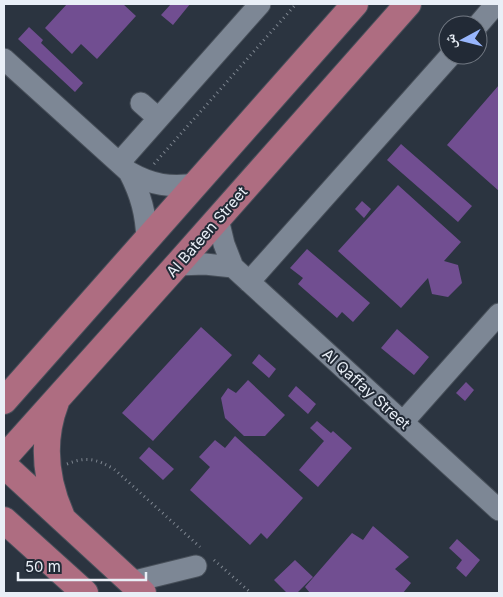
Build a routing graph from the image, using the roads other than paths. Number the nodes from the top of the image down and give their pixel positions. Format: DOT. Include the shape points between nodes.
graph roads {
  1 [pos="260,4"];
  2 [pos="355,4"];
  3 [pos="408,4"];
  4 [pos="496,4"];
  5 [pos="487,15"];
  6 [pos="4,59"];
  7 [pos="442,65"];
  8 [pos="141,103"];
  9 [pos="158,118"];
  10 [pos="130,171"];
  11 [pos="197,184"];
  12 [pos="218,219"];
  13 [pos="147,240"];
  14 [pos="177,265"];
  15 [pos="233,268"];
  16 [pos="249,282"];
  17 [pos="499,314"];
  18 [pos="14,379"];
  19 [pos="57,399"];
  20 [pos="4,401"];
  21 [pos="403,422"];
  22 [pos="4,458"];
  23 [pos="4,465"];
  24 [pos="499,510"];
  25 [pos="4,520"];
  26 [pos="63,520"];
  27 [pos="4,541"];
  28 [pos="39,552"];
  29 [pos="202,556"];
  30 [pos="137,587"];
  31 [pos="85,593"];
  1 -- 9 [label="street"];
  2 -- 11 [label="main road"];
  3 -- 12 [label="main road, Al Bateen Street"];
  4 -- 5 [label="street"];
  6 -- 10 [label="street"];
  7 -- 16 [label="street"];
  8 -- 9 [label="street"];
  9 -- 10 [label="street"];
  10 -- 11 [label="street" via="168,186"];
  10 -- 13 [label="street" via="143,205"];
  11 -- 13 [label="main road"];
  12 -- 14 [label="main road, Al Bateen Street"];
  12 -- 15 [label="street, Al Qaffay Street"];
  13 -- 18 [label="main road"];
  14 -- 15 [label="street"];
  14 -- 19 [label="main road, Al Bateen Street"];
  15 -- 16 [label="street, Al Qaffay Street"];
  16 -- 21 [label="street, Al Qaffay Street"];
  17 -- 21 [label="street"];
  18 -- 20 [label="main road"];
  19 -- 22 [label="main road, Al Bateen Street"];
  19 -- 26 [label="main road" via="46,445 52,491"];
  21 -- 24 [label="street, Al Qaffay Street"];
  23 -- 26 [label="main road"];
  25 -- 28 [label="main road"];
  26 -- 30 [label="main road"];
  27 -- 28 [label="main road"];
  28 -- 31 [label="main road"];
  29 -- 30 [label="street"];
}
